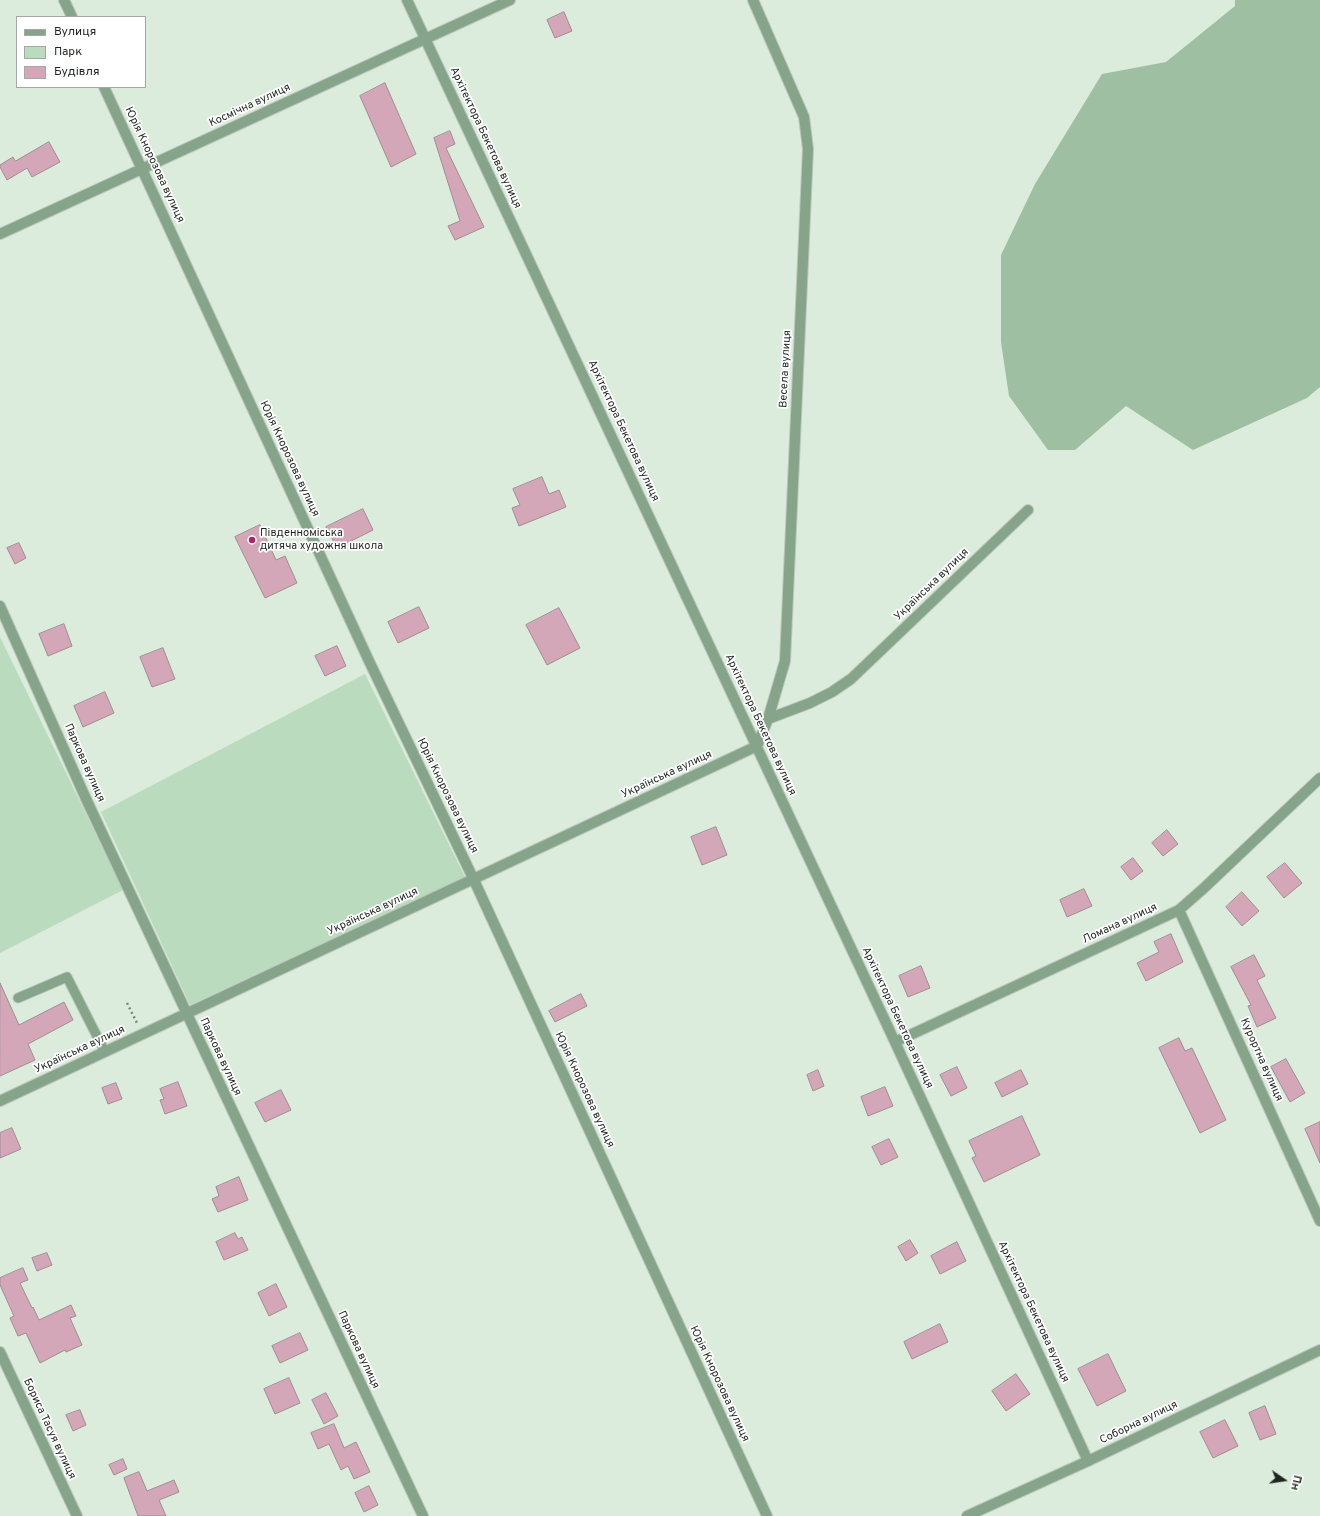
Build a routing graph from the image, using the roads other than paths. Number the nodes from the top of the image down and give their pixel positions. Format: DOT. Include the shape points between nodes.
graph roads {
  1 [pos="64,0"];
  2 [pos="407,0"];
  3 [pos="510,0"];
  4 [pos="753,0"];
  5 [pos="72,16"];
  6 [pos="425,39"];
  7 [pos="104,88"];
  8 [pos="142,169"];
  9 [pos="0,234"];
  10 [pos="1028,510"];
  11 [pos="0,606"];
  12 [pos="768,719"];
  13 [pos="757,746"];
  14 [pos="1320,778"];
  15 [pos="473,878"];
  16 [pos="1179,910"];
  17 [pos="18,998"];
  18 [pos="187,1014"];
  19 [pos="895,1042"];
  20 [pos="105,1052"];
  21 [pos="0,1100"];
  22 [pos="1320,1221"];
  23 [pos="1320,1350"];
  24 [pos="0,1352"];
  25 [pos="1088,1461"];
  26 [pos="77,1516"];
  27 [pos="423,1516"];
  28 [pos="767,1516"];
  29 [pos="967,1516"];
  1 -- 5 [label="street"];
  2 -- 6 [label="street, Архітектора Бекетова вулиця"];
  3 -- 6 [label="street, Космічна вулиця"];
  4 -- 12 [label="street, Весела вулиця" via="804,117 808,149 785,661"];
  6 -- 8 [label="street, Космічна вулиця"];
  6 -- 13 [label="street, Архітектора Бекетова вулиця"];
  7 -- 8 [label="street, Юрія Кнорозова вулиця"];
  8 -- 9 [label="street, Космічна вулиця"];
  8 -- 15 [label="street, Юрія Кнорозова вулиця" via="365,654"];
  10 -- 12 [label="street, Українська вулиця" via="851,679 810,703"];
  11 -- 18 [label="street, Паркова вулиця" via="87,801"];
  12 -- 13 [label="street, Весела вулиця"];
  13 -- 15 [label="street, Українська вулиця"];
  13 -- 19 [label="street, Архітектора Бекетова вулиця"];
  14 -- 16 [label="street, Ломана вулиця"];
  15 -- 18 [label="street, Українська вулиця"];
  15 -- 28 [label="street, Юрія Кнорозова вулиця"];
  16 -- 19 [label="street, Ломана вулиця"];
  16 -- 22 [label="street, Курортна вулиця"];
  17 -- 20 [label="lane" via="67,977"];
  18 -- 20 [label="street, Українська вулиця"];
  18 -- 27 [label="street, Паркова вулиця"];
  19 -- 25 [label="street, Архітектора Бекетова вулиця"];
  20 -- 21 [label="street, Українська вулиця"];
  23 -- 25 [label="street, Соборна вулиця"];
  24 -- 26 [label="street, Бориса Тасуя вулиця"];
  25 -- 29 [label="street, Соборна вулиця"];
}
